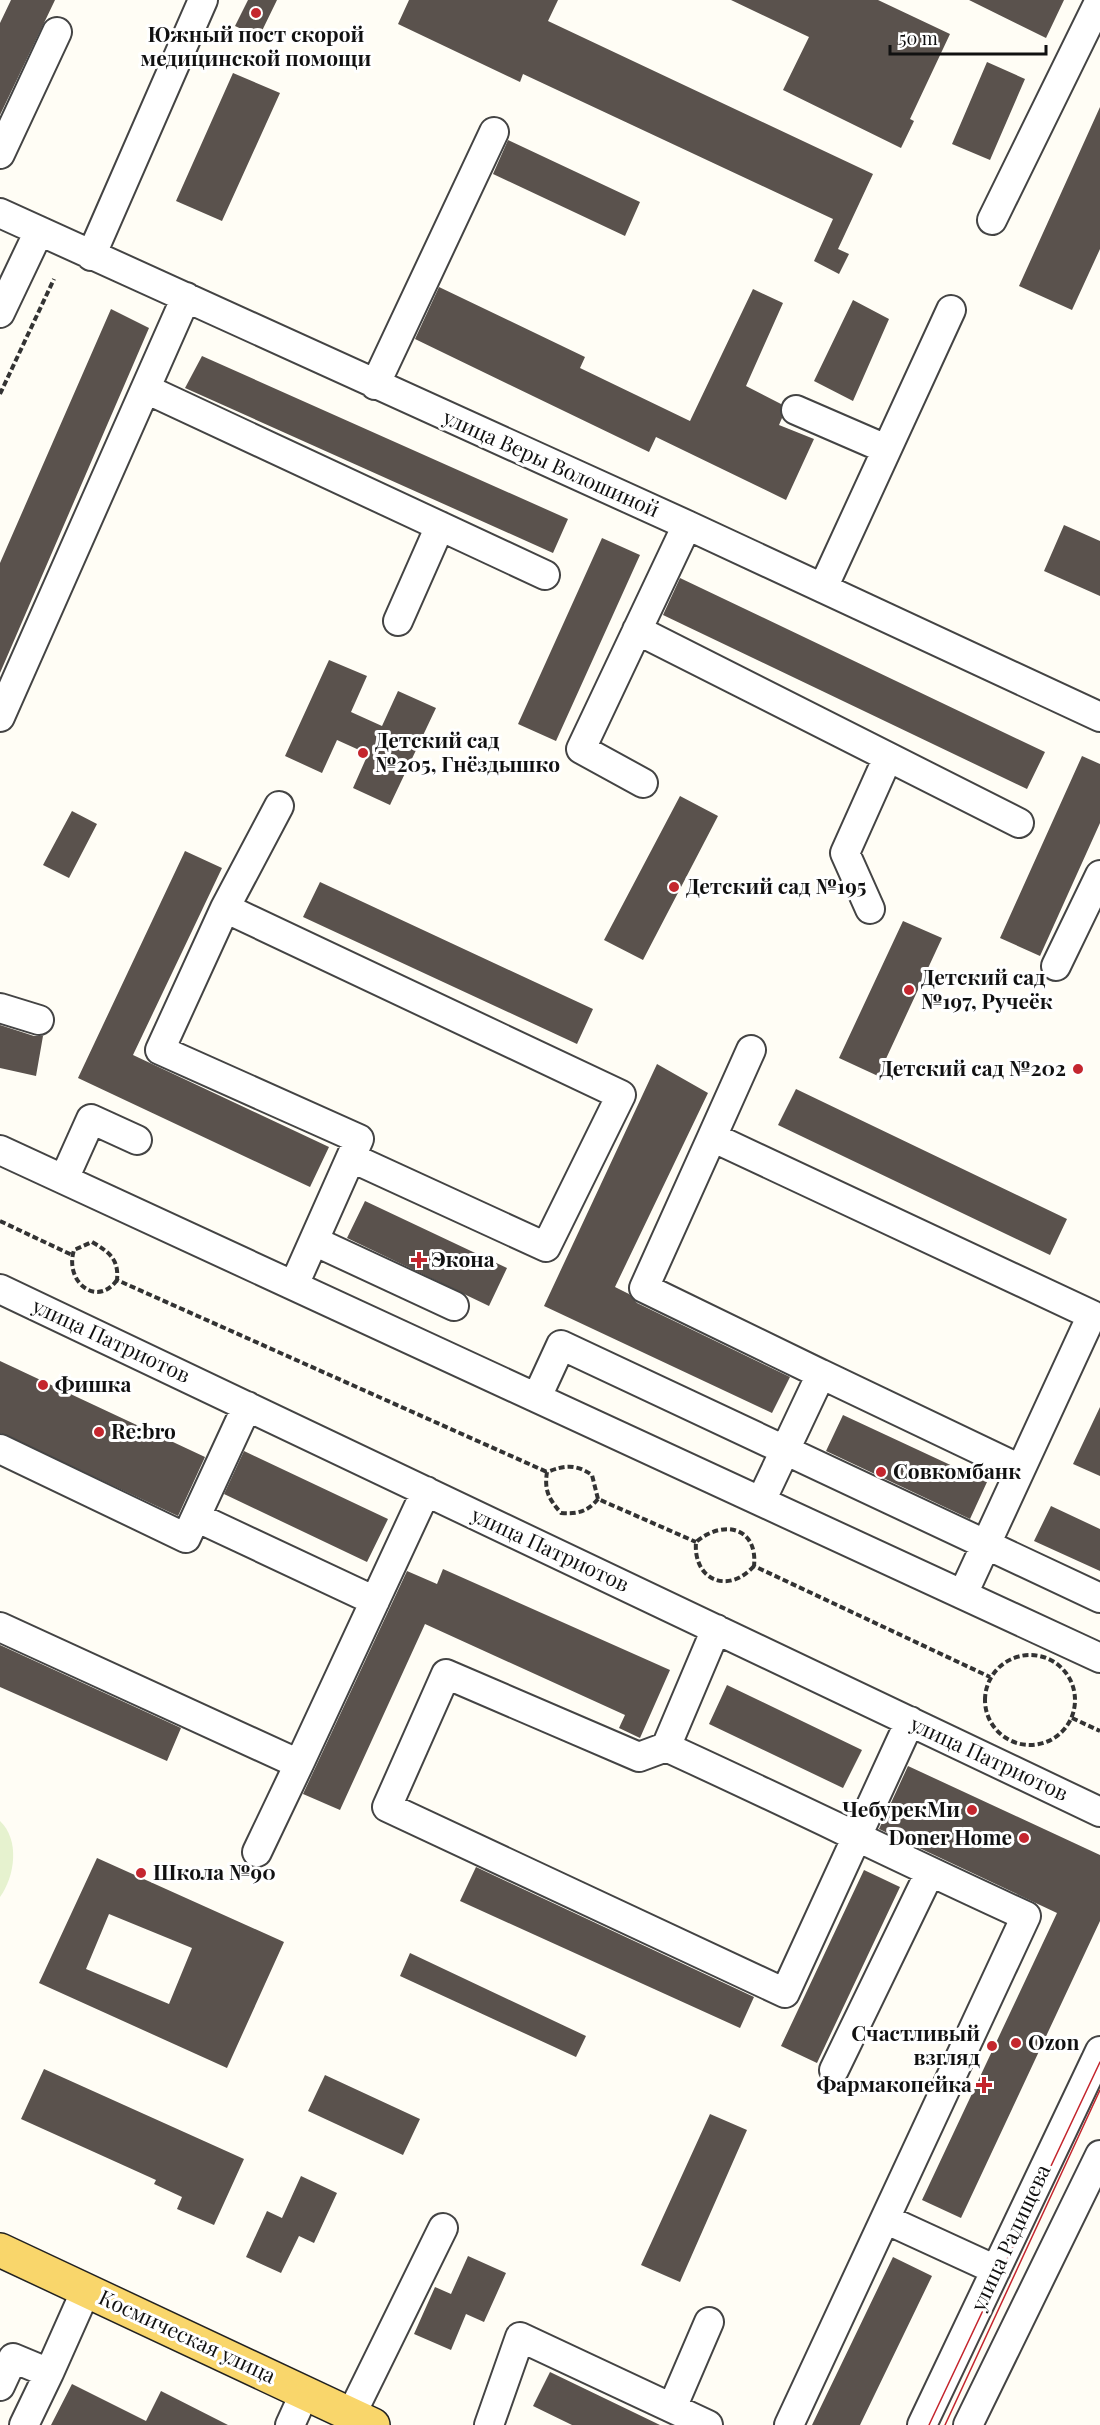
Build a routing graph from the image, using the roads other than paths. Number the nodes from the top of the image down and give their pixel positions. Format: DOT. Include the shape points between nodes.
graph roads {
  1 [pos="203,0"];
  2 [pos="1100,0"];
  3 [pos="57,33"];
  4 [pos="494,132"];
  5 [pos="0,154"];
  6 [pos="0,213"];
  7 [pos="992,220"];
  8 [pos="39,231"];
  9 [pos="91,256"];
  10 [pos="186,297"];
  11 [pos="951,310"];
  12 [pos="0,313"];
  13 [pos="375,385"];
  14 [pos="146,389"];
  15 [pos="796,410"];
  16 [pos="886,449"];
  17 [pos="687,525"];
  18 [pos="440,526"];
  19 [pos="545,575"];
  20 [pos="823,588"];
  21 [pos="398,621"];
  22 [pos="637,630"];
  23 [pos="0,717"];
  24 [pos="1100,717"];
  25 [pos="888,757"];
  26 [pos="643,783"];
  27 [pos="279,806"];
  28 [pos="1019,823"];
  29 [pos="1100,875"];
  30 [pos="225,908"];
  31 [pos="870,909"];
  32 [pos="1056,966"];
  33 [pos="0,1008"];
  34 [pos="39,1020"];
  35 [pos="751,1050"];
  36 [pos="712,1137"];
  37 [pos="137,1140"];
  38 [pos="0,1150"];
  39 [pos="352,1158"];
  40 [pos="64,1179"];
  41 [pos="314,1241"];
  42 [pos="294,1285"];
  43 [pos="0,1289"];
  44 [pos="454,1306"];
  45 [pos="821,1374"];
  46 [pos="537,1397"];
  47 [pos="247,1406"];
  48 [pos="0,1449"];
  49 [pos="784,1452"];
  50 [pos="1020,1469"];
  51 [pos="426,1491"];
  52 [pos="761,1501"];
  53 [pos="196,1517"];
  54 [pos="986,1544"];
  55 [pos="963,1594"];
  56 [pos="1100,1598"];
  57 [pos="375,1600"];
  58 [pos="0,1627"];
  59 [pos="716,1629"];
  60 [pos="1100,1658"];
  61 [pos="910,1721"];
  62 [pos="666,1747"];
  63 [pos="299,1764"];
  64 [pos="1100,1812"];
  65 [pos="858,1835"];
  66 [pos="257,1852"];
  67 [pos="930,1872"];
  68 [pos="1100,2051"];
  69 [pos="834,2070"];
  70 [pos="1100,2155"];
  71 [pos="885,2219"];
  72 [pos="443,2228"];
  73 [pos="0,2250"];
  74 [pos="996,2270"];
  75 [pos="86,2290"];
  76 [pos="709,2322"];
  77 [pos="48,2373"];
  78 [pos="0,2386"];
  79 [pos="304,2392"];
  80 [pos="672,2408"];
  81 [pos="362,2420"];
  82 [pos="24,2425"];
  83 [pos="290,2425"];
  84 [pos="489,2425"];
  85 [pos="708,2425"];
  86 [pos="789,2425"];
  87 [pos="922,2425"];
  88 [pos="968,2425"];
  1 -- 9 [label="street"];
  2 -- 7 [label="street"];
  3 -- 5 [label="street"];
  4 -- 13 [label="street"];
  6 -- 8 [label="street, улица Веры Волошиной"];
  8 -- 9 [label="street, улица Веры Волошиной"];
  8 -- 12 [label="street"];
  9 -- 10 [label="street, улица Веры Волошиной"];
  10 -- 13 [label="street, улица Веры Волошиной"];
  10 -- 14 [label="street"];
  11 -- 16 [label="street"];
  13 -- 17 [label="street, улица Веры Волошиной"];
  14 -- 18 [label="street"];
  14 -- 23 [label="street"];
  15 -- 16 [label="street"];
  16 -- 20 [label="street"];
  17 -- 20 [label="street, улица Веры Волошиной"];
  17 -- 22 [label="street"];
  18 -- 19 [label="street"];
  18 -- 21 [label="street"];
  20 -- 24 [label="street, улица Веры Волошиной"];
  22 -- 25 [label="street"];
  22 -- 26 [label="street" via="581,749"];
  25 -- 28 [label="street"];
  25 -- 31 [label="street" via="845,853"];
  27 -- 30 [label="street"];
  29 -- 32 [label="street"];
  30 -- 39 [label="street" via="160,1050 359,1139"];
  30 -- 39 [label="street" via="621,1095 546,1247"];
  33 -- 34 [label="street"];
  35 -- 36 [label="street"];
  36 -- 45 [label="street" via="644,1288"];
  36 -- 50 [label="street" via="1092,1315"];
  37 -- 40 [label="street" via="91,1119"];
  38 -- 40 [label="street"];
  39 -- 41 [label="street"];
  40 -- 42 [label="street"];
  41 -- 42 [label="street"];
  41 -- 44 [label="street"];
  42 -- 46 [label="street"];
  43 -- 47 [label="street, улица Патриотов"];
  45 -- 49 [label="street"];
  45 -- 50 [label="street"];
  46 -- 49 [label="street" via="561,1346"];
  46 -- 52 [label="street"];
  47 -- 51 [label="street, улица Патриотов"];
  47 -- 53 [label="street"];
  48 -- 53 [label="street" via="186,1538"];
  49 -- 52 [label="street"];
  49 -- 54 [label="street"];
  50 -- 54 [label="street"];
  51 -- 57 [label="street"];
  51 -- 59 [label="street, улица Патриотов"];
  52 -- 55 [label="street"];
  53 -- 57 [label="street"];
  54 -- 55 [label="street"];
  54 -- 56 [label="street"];
  55 -- 60 [label="street"];
  57 -- 63 [label="street"];
  58 -- 63 [label="street"];
  59 -- 61 [label="street, улица Патриотов"];
  59 -- 62 [label="street"];
  61 -- 64 [label="street, улица Патриотов"];
  61 -- 65 [label="street"];
  62 -- 65 [label="street"];
  62 -- 65 [label="street" via="639,1757 446,1674 387,1808 785,1993"];
  63 -- 66 [label="street"];
  65 -- 67 [label="street"];
  67 -- 69 [label="street"];
  67 -- 71 [label="street" via="1026,1916"];
  68 -- 74 [label="street, улица Радищева"];
  70 -- 88 [label="street, улица Радищева"];
  71 -- 74 [label="street"];
  71 -- 86 [label="street"];
  72 -- 81 [label="street"];
  73 -- 75 [label="main road, Космическая улица"];
  74 -- 87 [label="street, улица Радищева"];
  75 -- 77 [label="street"];
  75 -- 79 [label="main road, Космическая улица"];
  76 -- 80 [label="street"];
  77 -- 78 [label="street" via="13,2358"];
  77 -- 82 [label="street"];
  79 -- 81 [label="main road, Космическая улица"];
  79 -- 83 [label="street"];
  80 -- 84 [label="street" via="520,2337"];
  80 -- 85 [label="street"];
}
